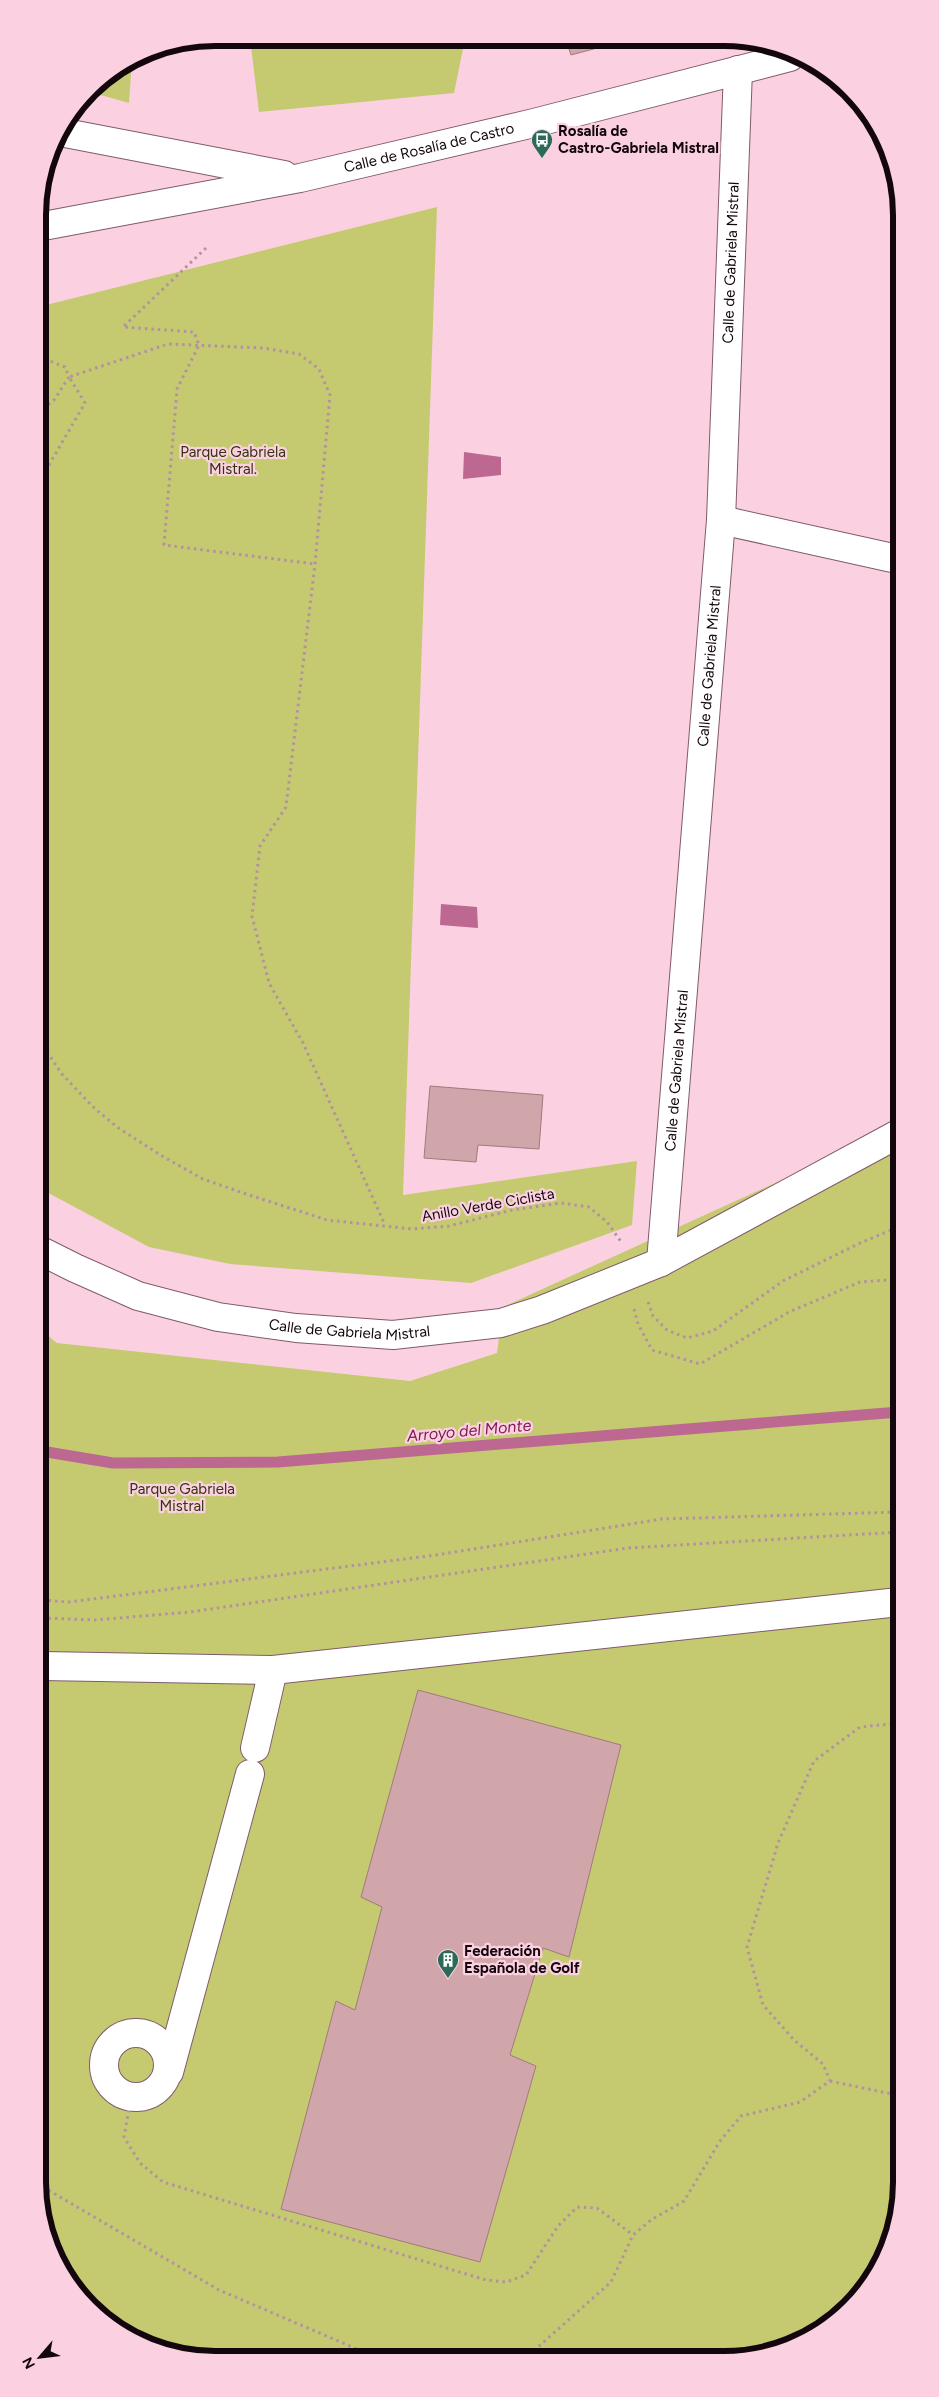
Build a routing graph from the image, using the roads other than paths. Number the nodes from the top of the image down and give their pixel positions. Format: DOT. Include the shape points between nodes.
graph roads {
  1 [pos="785,58"];
  2 [pos="738,70"];
  3 [pos="68,133"];
  4 [pos="300,178"];
  5 [pos="47,225"];
  6 [pos="721,520"];
  7 [pos="893,558"];
  8 [pos="893,1137"];
  9 [pos="46,1254"];
  10 [pos="661,1262"];
  11 [pos="892,1603"];
  12 [pos="46,1666"];
  13 [pos="273,1670"];
  14 [pos="254,1748"];
  15 [pos="250,1774"];
  16 [pos="169,2072"];
  1 -- 2 [label="street, Calle de Rosalía de Castro"];
  2 -- 4 [label="street, Calle de Rosalía de Castro" via="534,123"];
  2 -- 6 [label="street, Calle de Gabriela Mistral"];
  3 -- 4 [label="street, Calle de Rosalía de Castro"];
  4 -- 5 [label="street, Calle de Rosalía de Castro"];
  6 -- 7 [label="street"];
  6 -- 10 [label="street, Calle de Gabriela Mistral"];
  8 -- 10 [label="street, Calle de Gabriela Mistral"];
  9 -- 10 [label="street, Calle de Gabriela Mistral" via="138,1296 218,1317 296,1328 393,1335 501,1323"];
  11 -- 13 [label="street"];
  12 -- 13 [label="street"];
  13 -- 14 [label="street"];
  15 -- 16 [label="street"];
  16 -- 16 [label="street" via="165,2047 145,2032 121,2035 105,2054 103,2062 106,2078 116,2090 130,2097 147,2096 161,2086"];
}
